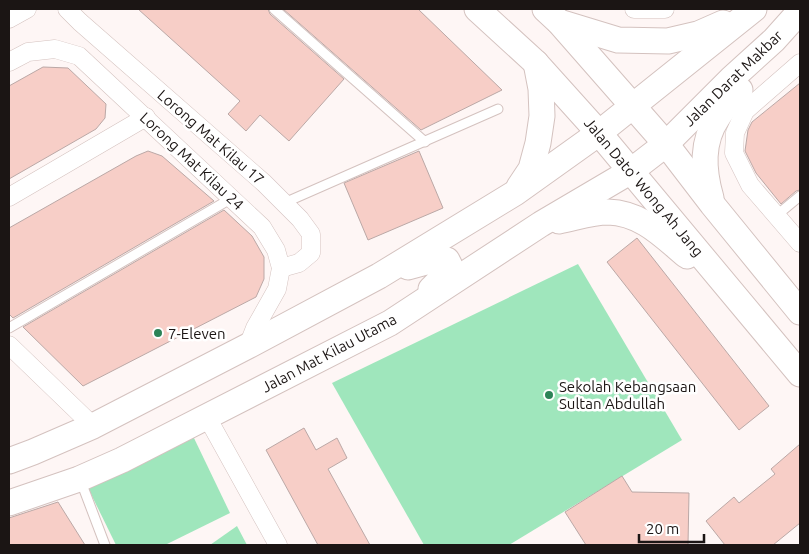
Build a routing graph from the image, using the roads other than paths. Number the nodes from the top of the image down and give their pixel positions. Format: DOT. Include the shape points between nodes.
graph roads {
  1 [pos="27,9"];
  2 [pos="67,9"];
  3 [pos="274,9"];
  4 [pos="477,9"];
  5 [pos="634,9"];
  6 [pos="664,9"];
  7 [pos="753,9"];
  8 [pos="800,11"];
  9 [pos="552,15"];
  10 [pos="9,19"];
  11 [pos="774,40"];
  12 [pos="9,62"];
  13 [pos="800,62"];
  14 [pos="536,63"];
  15 [pos="634,106"];
  16 [pos="498,108"];
  17 [pos="146,117"];
  18 [pos="599,133"];
  19 [pos="425,142"];
  20 [pos="666,144"];
  21 [pos="631,170"];
  22 [pos="515,193"];
  23 [pos="800,196"];
  24 [pos="9,197"];
  25 [pos="232,198"];
  26 [pos="284,204"];
  27 [pos="712,204"];
  28 [pos="777,215"];
  29 [pos="541,224"];
  30 [pos="800,243"];
  31 [pos="281,268"];
  32 [pos="379,276"];
  33 [pos="739,300"];
  34 [pos="800,312"];
  35 [pos="401,316"];
  36 [pos="9,328"];
  37 [pos="9,344"];
  38 [pos="248,346"];
  39 [pos="800,374"];
  40 [pos="207,416"];
  41 [pos="93,426"];
  42 [pos="9,461"];
  43 [pos="80,479"];
  44 [pos="9,503"];
  45 [pos="105,545"];
  46 [pos="278,545"];
  1 -- 10 [label="street"];
  2 -- 26 [label="street, Lorong Mat Kilau 17"];
  3 -- 19 [label="lane"];
  4 -- 14 [label="street, Jalan Dato' Wong Ah Jang"];
  5 -- 6 [label="street"];
  7 -- 9 [label="street" via="698,34 668,41 618,40"];
  7 -- 15 [label="street"];
  8 -- 11 [label="street, Jalan Darat Makbar"];
  9 -- 15 [label="street"];
  11 -- 20 [label="street, Jalan Darat Makbar"];
  11 -- 27 [label="street" via="718,117 706,139 706,183"];
  12 -- 17 [label="street, Lorong Mat Kilau 24" via="28,52 55,49 79,56"];
  13 -- 28 [label="street" via="745,111 735,133 734,153 750,185"];
  14 -- 18 [label="street, Jalan Dato' Wong Ah Jang"];
  14 -- 22 [label="street" via="542,116 538,143 531,169"];
  15 -- 18 [label="street"];
  15 -- 20 [label="street"];
  16 -- 19 [label="lane"];
  17 -- 24 [label="street"];
  17 -- 25 [label="street, Lorong Mat Kilau 24"];
  18 -- 21 [label="street, Jalan Dato' Wong Ah Jang"];
  18 -- 22 [label="street"];
  19 -- 26 [label="lane"];
  20 -- 21 [label="street, Jalan Darat Makbar"];
  20 -- 27 [label="street"];
  21 -- 29 [label="street, Jalan Mat Kilau Utama"];
  21 -- 33 [label="street, Jalan Dato' Wong Ah Jang"];
  22 -- 32 [label="street"];
  23 -- 28 [label="lane"];
  25 -- 31 [label="street, Lorong Mat Kilau 24" via="262,227 276,250"];
  25 -- 36 [label="lane"];
  26 -- 31 [label="street, Lorong Mat Kilau 17" via="311,234 311,253 299,263"];
  27 -- 34 [label="street"];
  28 -- 30 [label="street"];
  29 -- 33 [label="street" via="607,212 637,218 653,227"];
  29 -- 35 [label="street, Jalan Mat Kilau Utama"];
  31 -- 38 [label="street" via="277,289"];
  32 -- 35 [label="street" via="441,258 447,260 448,272"];
  32 -- 38 [label="street"];
  33 -- 39 [label="street, Jalan Dato' Wong Ah Jang"];
  35 -- 40 [label="street, Jalan Mat Kilau Utama"];
  37 -- 41 [label="street"];
  38 -- 41 [label="street"];
  40 -- 43 [label="street, Jalan Mat Kilau Utama"];
  40 -- 46 [label="street"];
  41 -- 42 [label="street"];
  43 -- 44 [label="street, Jalan Mat Kilau Utama"];
  43 -- 45 [label="lane"];
}
